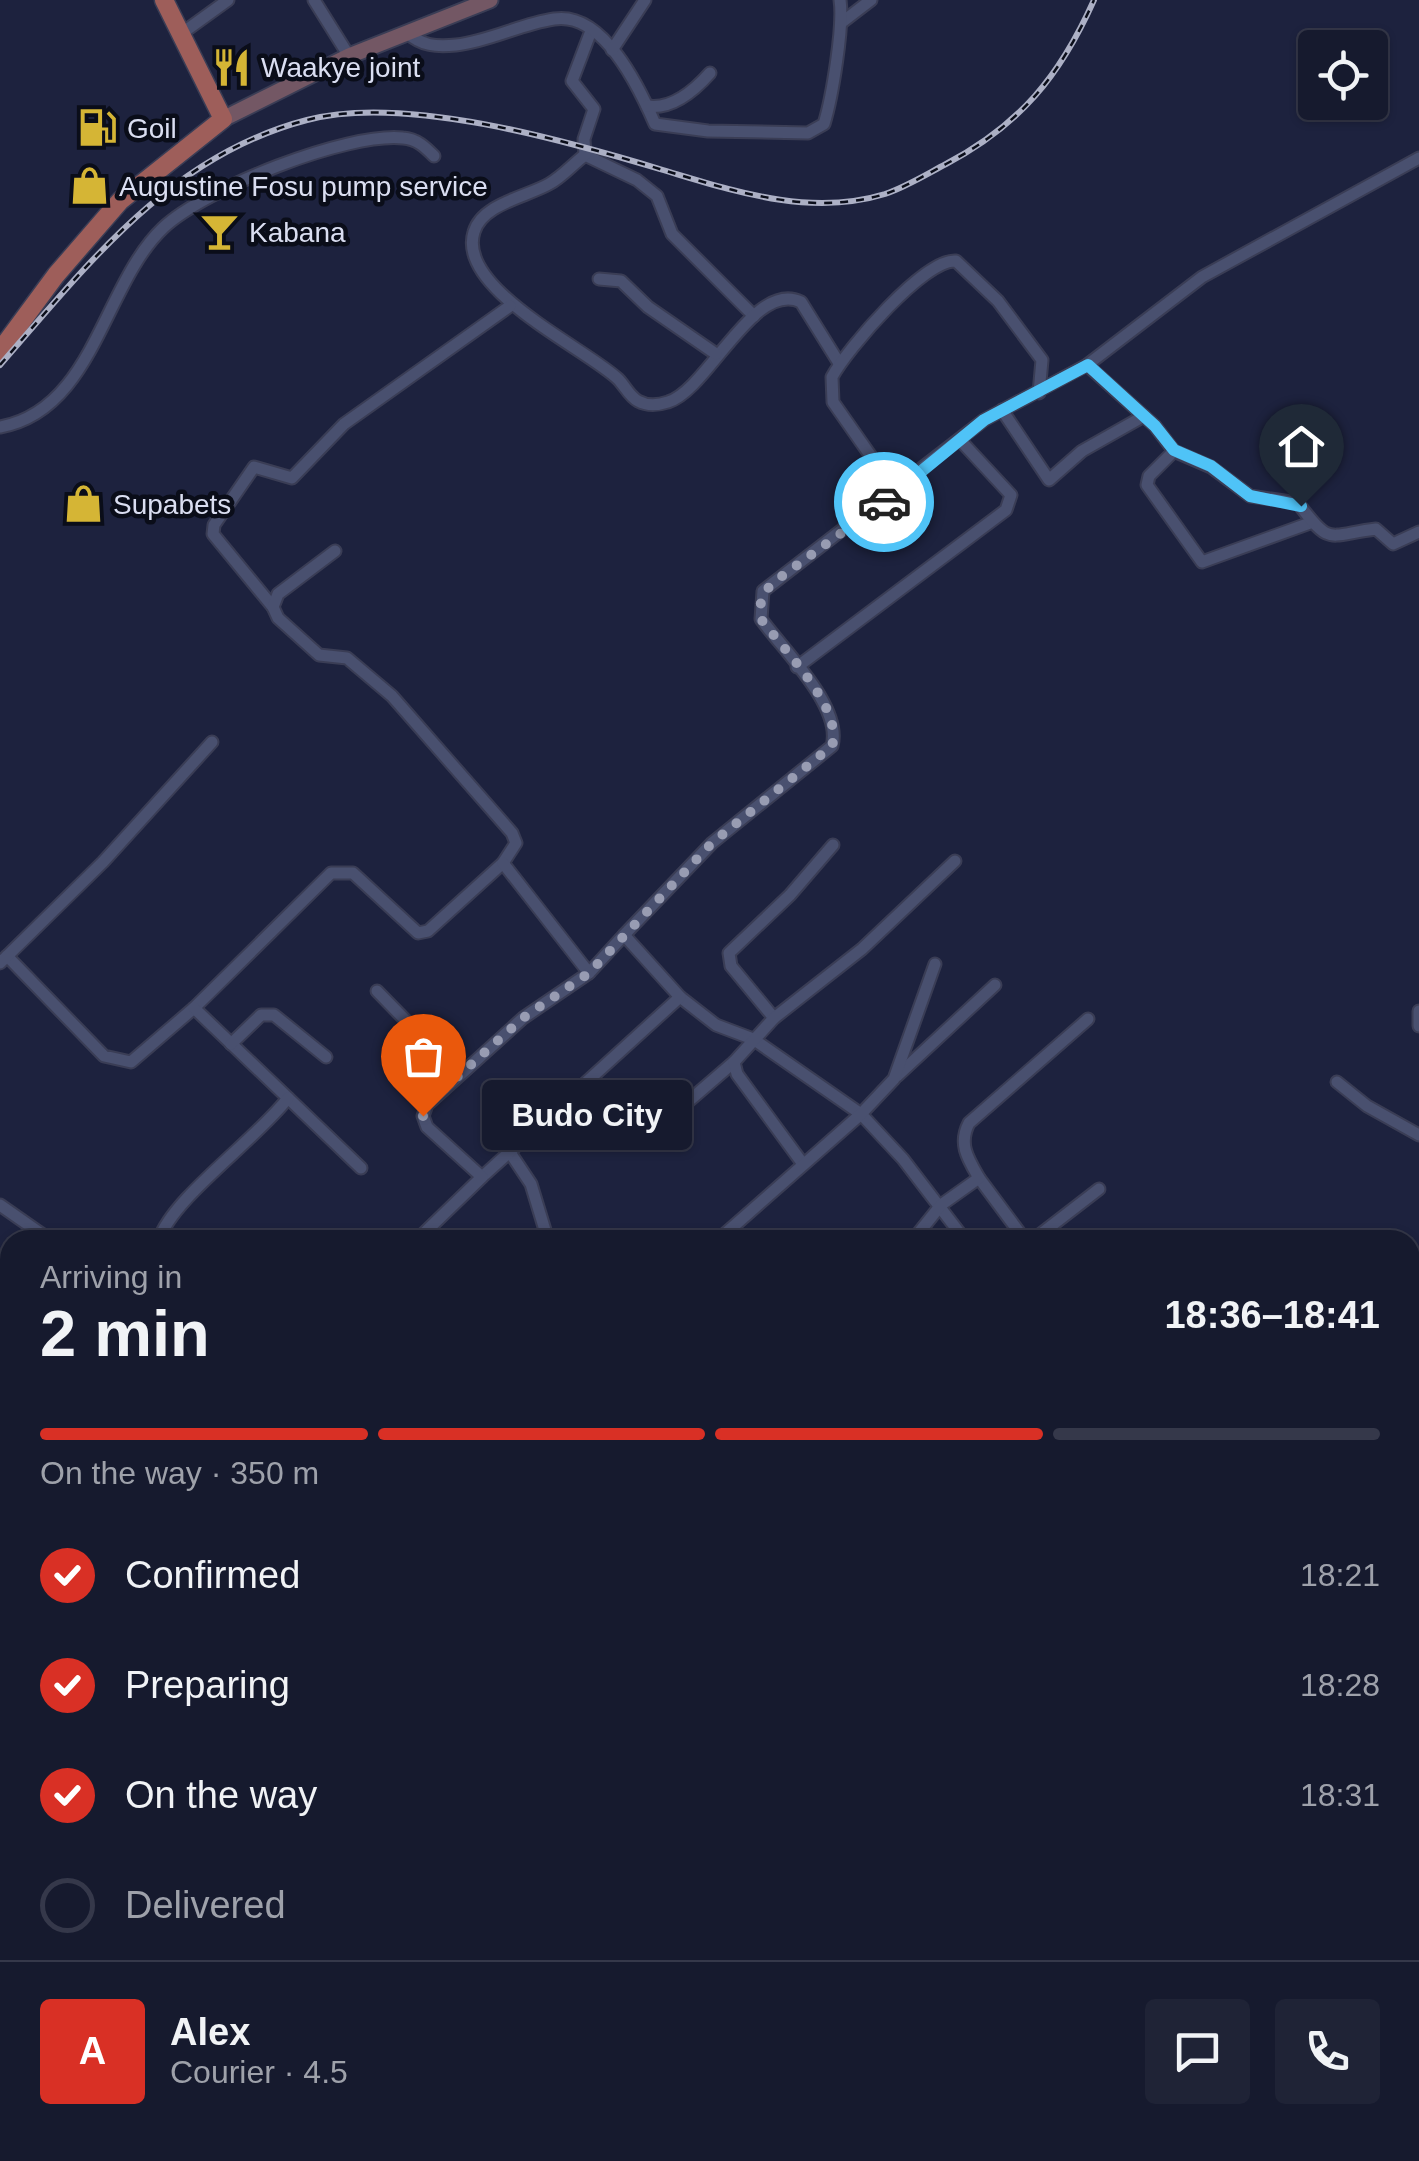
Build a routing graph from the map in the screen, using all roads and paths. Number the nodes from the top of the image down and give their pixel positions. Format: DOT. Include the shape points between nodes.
graph roads {
  1 [pos="164,0"];
  2 [pos="228,0"];
  3 [pos="314,0"];
  4 [pos="490,0"];
  5 [pos="645,0"];
  6 [pos="840,0"];
  7 [pos="871,0"];
  8 [pos="841,23"];
  9 [pos="591,31"];
  10 [pos="406,32"];
  11 [pos="181,34"];
  12 [pos="612,50"];
  13 [pos="350,56"];
  14 [pos="710,74"];
  15 [pos="647,106"];
  16 [pos="223,119"];
  17 [pos="585,155"];
  18 [pos="434,156"];
  19 [pos="1419,158"];
  20 [pos="599,279"];
  21 [pos="510,306"];
  22 [pos="754,316"];
  23 [pos="0,351"];
  24 [pos="716,354"];
  25 [pos="839,363"];
  26 [pos="1088,365"];
  27 [pos="1039,394"];
  28 [pos="1002,410"];
  29 [pos="1144,416"];
  30 [pos="0,427"];
  31 [pos="960,440"];
  32 [pos="1174,450"];
  33 [pos="896,492"];
  34 [pos="1310,523"];
  35 [pos="1419,532"];
  36 [pos="336,551"];
  37 [pos="274,607"];
  38 [pos="797,667"];
  39 [pos="212,742"];
  40 [pos="833,845"];
  41 [pos="955,860"];
  42 [pos="503,863"];
  43 [pos="624,935"];
  44 [pos="4,960"];
  45 [pos="935,964"];
  46 [pos="589,973"];
  47 [pos="995,985"];
  48 [pos="377,990"];
  49 [pos="680,998"];
  50 [pos="194,1008"];
  51 [pos="1419,1011"];
  52 [pos="774,1018"];
  53 [pos="1088,1019"];
  54 [pos="1419,1026"];
  55 [pos="753,1038"];
  56 [pos="231,1044"];
  57 [pos="326,1057"];
  58 [pos="734,1062"];
  59 [pos="458,1074"];
  60 [pos="894,1079"];
  61 [pos="1338,1082"];
  62 [pos="288,1098"];
  63 [pos="861,1114"];
  64 [pos="654,1131"];
  65 [pos="1419,1136"];
  66 [pos="508,1150"];
  67 [pos="803,1164"];
  68 [pos="361,1168"];
  69 [pos="482,1177"];
  70 [pos="979,1178"];
  71 [pos="1099,1190"];
  72 [pos="0,1205"];
  73 [pos="941,1205"];
  74 [pos="36,1230"];
  75 [pos="164,1230"];
  76 [pos="427,1230"];
  77 [pos="545,1230"];
  78 [pos="729,1230"];
  79 [pos="922,1230"];
  80 [pos="958,1230"];
  81 [pos="1018,1230"];
  82 [pos="1046,1230"];
  1 -- 11 [label="main road"];
  2 -- 11 [label="street"];
  3 -- 13 [label="street"];
  4 -- 10 [label="main road"];
  5 -- 12 [label="street"];
  6 -- 8 [label="street"];
  7 -- 8 [label="street"];
  8 -- 15 [label="street" via="831,103 816,132 669,127 655,124"];
  9 -- 10 [label="street" via="560,18 444,46 426,45"];
  9 -- 12 [label="street"];
  9 -- 17 [label="street" via="572,81 594,109"];
  10 -- 13 [label="main road"];
  11 -- 16 [label="main road"];
  12 -- 15 [label="street"];
  13 -- 16 [label="main road"];
  14 -- 15 [label="street" via="686,96"];
  16 -- 23 [label="main road" via="120,201"];
  17 -- 21 [label="street" via="552,183 485,214 474,229 479,261"];
  17 -- 22 [label="street" via="657,196 672,234"];
  18 -- 30 [label="street" via="421,142 401,137 343,145 254,174 165,226 127,272 101,334 58,395 27,420"];
  19 -- 26 [label="street" via="1202,277"];
  20 -- 24 [label="street" via="622,281"];
  21 -- 24 [label="street" via="648,405 670,402 697,386"];
  21 -- 37 [label="street" via="344,424 292,478 254,467 213,534"];
  22 -- 24 [label="street"];
  22 -- 25 [label="street" via="792,297"];
  25 -- 27 [label="street" via="895,297 950,260 998,301 1042,360"];
  25 -- 33 [label="street" via="833,402"];
  26 -- 27 [label="street"];
  26 -- 29 [label="street"];
  27 -- 28 [label="street"];
  28 -- 29 [label="street" via="1049,480 1082,451"];
  28 -- 31 [label="street"];
  29 -- 32 [label="street"];
  31 -- 33 [label="street"];
  31 -- 38 [label="street" via="1011,495 1006,510"];
  32 -- 34 [label="street" via="1211,466 1250,496 1298,503"];
  32 -- 34 [label="street" via="1147,485 1202,562"];
  33 -- 38 [label="street" via="763,591 761,619"];
  34 -- 35 [label="street" via="1324,534 1376,529 1393,544"];
  36 -- 37 [label="street" via="278,594"];
  37 -- 42 [label="street" via="319,655 347,658 392,696 512,833 516,842"];
  38 -- 43 [label="street" via="830,710 837,728 832,746 712,843"];
  39 -- 44 [label="street"];
  40 -- 52 [label="street" via="730,953 731,966"];
  41 -- 52 [label="street" via="862,949"];
  42 -- 46 [label="street"];
  42 -- 50 [label="street" via="418,933 352,874 331,873"];
  43 -- 46 [label="street"];
  43 -- 49 [label="street"];
  44 -- 50 [label="street" via="116,1062 131,1062"];
  45 -- 60 [label="street"];
  46 -- 59 [label="street"];
  47 -- 60 [label="street"];
  48 -- 59 [label="street"];
  49 -- 55 [label="street" via="716,1025"];
  49 -- 66 [label="street"];
  50 -- 56 [label="street"];
  51 -- 54 [label="street"];
  52 -- 55 [label="street"];
  53 -- 70 [label="street" via="969,1123 964,1151"];
  55 -- 58 [label="street"];
  55 -- 63 [label="street"];
  56 -- 57 [label="street" via="261,1015 274,1015"];
  56 -- 62 [label="street"];
  58 -- 64 [label="street"];
  58 -- 67 [label="street"];
  59 -- 69 [label="street" via="423,1116"];
  60 -- 63 [label="street"];
  61 -- 65 [label="street"];
  62 -- 68 [label="street"];
  62 -- 75 [label="street"];
  63 -- 67 [label="street"];
  63 -- 73 [label="street"];
  66 -- 69 [label="street"];
  66 -- 77 [label="street" via="531,1184"];
  67 -- 78 [label="street"];
  69 -- 76 [label="street"];
  70 -- 73 [label="street"];
  70 -- 81 [label="street"];
  71 -- 82 [label="street"];
  72 -- 74 [label="street"];
  73 -- 79 [label="street"];
  73 -- 80 [label="street"];
}
